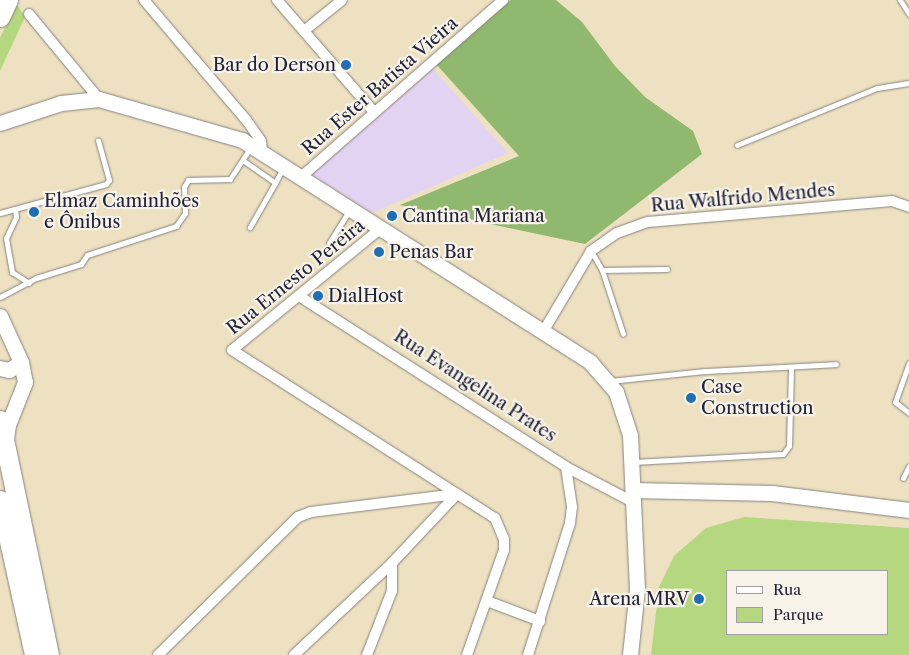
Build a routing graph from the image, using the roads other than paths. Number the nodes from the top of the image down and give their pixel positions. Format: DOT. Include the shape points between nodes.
graph roads {
  1 [pos="8,0"];
  2 [pos="144,0"];
  3 [pos="277,0"];
  4 [pos="342,0"];
  5 [pos="503,0"];
  6 [pos="900,0"];
  7 [pos="29,14"];
  8 [pos="909,14"];
  9 [pos="0,17"];
  10 [pos="304,31"];
  11 [pos="909,82"];
  12 [pos="99,99"];
  13 [pos="374,112"];
  14 [pos="0,123"];
  15 [pos="98,140"];
  16 [pos="738,145"];
  17 [pos="257,148"];
  18 [pos="244,161"];
  19 [pos="284,165"];
  20 [pos="301,177"];
  21 [pos="275,182"];
  22 [pos="909,207"];
  23 [pos="15,209"];
  24 [pos="350,209"];
  25 [pos="0,213"];
  26 [pos="250,227"];
  27 [pos="380,229"];
  28 [pos="330,243"];
  29 [pos="590,251"];
  30 [pos="667,269"];
  31 [pos="602,270"];
  32 [pos="29,283"];
  33 [pos="299,296"];
  34 [pos="0,297"];
  35 [pos="0,316"];
  36 [pos="543,332"];
  37 [pos="623,334"];
  38 [pos="21,362"];
  39 [pos="909,363"];
  40 [pos="836,364"];
  41 [pos="791,367"];
  42 [pos="0,368"];
  43 [pos="609,382"];
  44 [pos="909,413"];
  45 [pos="0,420"];
  46 [pos="6,444"];
  47 [pos="632,462"];
  48 [pos="909,466"];
  49 [pos="566,467"];
  50 [pos="903,478"];
  51 [pos="457,494"];
  52 [pos="633,496"];
  53 [pos="0,500"];
  54 [pos="909,510"];
  55 [pos="392,563"];
  56 [pos="487,601"];
  57 [pos="540,621"];
  58 [pos="34,655"];
  59 [pos="49,655"];
  60 [pos="158,655"];
  61 [pos="294,655"];
  62 [pos="367,655"];
  63 [pos="466,655"];
  64 [pos="528,655"];
  65 [pos="630,655"];
  1 -- 9 [label="highway"];
  2 -- 17 [label="street" via="246,121 261,142"];
  3 -- 10 [label="street"];
  4 -- 10 [label="street"];
  5 -- 13 [label="street, Rua Ester Batista Vieira"];
  6 -- 8 [label="lane"];
  7 -- 12 [label="street"];
  10 -- 13 [label="street"];
  11 -- 16 [label="lane" via="877,88"];
  12 -- 14 [label="street" via="61,104"];
  12 -- 17 [label="street" via="242,140"];
  13 -- 20 [label="street, Rua Ester Batista Vieira"];
  15 -- 23 [label="lane" via="109,180 106,184"];
  17 -- 18 [label="lane"];
  17 -- 19 [label="street"];
  18 -- 21 [label="lane"];
  18 -- 32 [label="lane" via="230,179 188,180 184,188 185,213 176,226 87,255 81,264"];
  19 -- 20 [label="street"];
  19 -- 21 [label="lane"];
  20 -- 24 [label="street"];
  21 -- 26 [label="lane"];
  22 -- 29 [label="street, Rua Walfrido Mendes" via="892,202 648,222 617,233"];
  23 -- 25 [label="lane"];
  23 -- 32 [label="lane" via="16,217 6,238 12,272"];
  24 -- 27 [label="street"];
  24 -- 28 [label="lane"];
  27 -- 33 [label="street, Rua Ernesto Pereira"];
  27 -- 36 [label="street"];
  29 -- 31 [label="lane"];
  29 -- 36 [label="street, Rua Walfrido Mendes"];
  30 -- 31 [label="lane"];
  31 -- 37 [label="lane"];
  32 -- 34 [label="lane"];
  33 -- 49 [label="street, Rua Evangelina Prates"];
  33 -- 51 [label="street, Rua Ernesto Pereira" via="232,350"];
  35 -- 38 [label="street"];
  36 -- 43 [label="street" via="590,362"];
  38 -- 42 [label="street" via="9,370"];
  38 -- 46 [label="street" via="24,392 8,424"];
  39 -- 44 [label="lane" via="895,402"];
  40 -- 41 [label="lane"];
  41 -- 43 [label="lane" via="704,371"];
  41 -- 47 [label="lane" via="789,446 783,454"];
  43 -- 47 [label="street" via="627,421"];
  45 -- 46 [label="highway"];
  46 -- 59 [label="highway"];
  47 -- 52 [label="street"];
  48 -- 50 [label="lane"];
  49 -- 52 [label="street, Rua Evangelina Prates"];
  49 -- 57 [label="street" via="572,507 570,524"];
  51 -- 55 [label="street"];
  51 -- 56 [label="street" via="495,518 504,539 499,570"];
  51 -- 60 [label="street" via="327,509 298,517"];
  52 -- 54 [label="street, Rua Evangelina Prates" via="772,493"];
  52 -- 65 [label="street" via="637,590"];
  53 -- 58 [label="highway"];
  55 -- 61 [label="street"];
  55 -- 62 [label="street" via="392,591"];
  56 -- 57 [label="street"];
  56 -- 63 [label="street"];
  57 -- 64 [label="street"];
}
